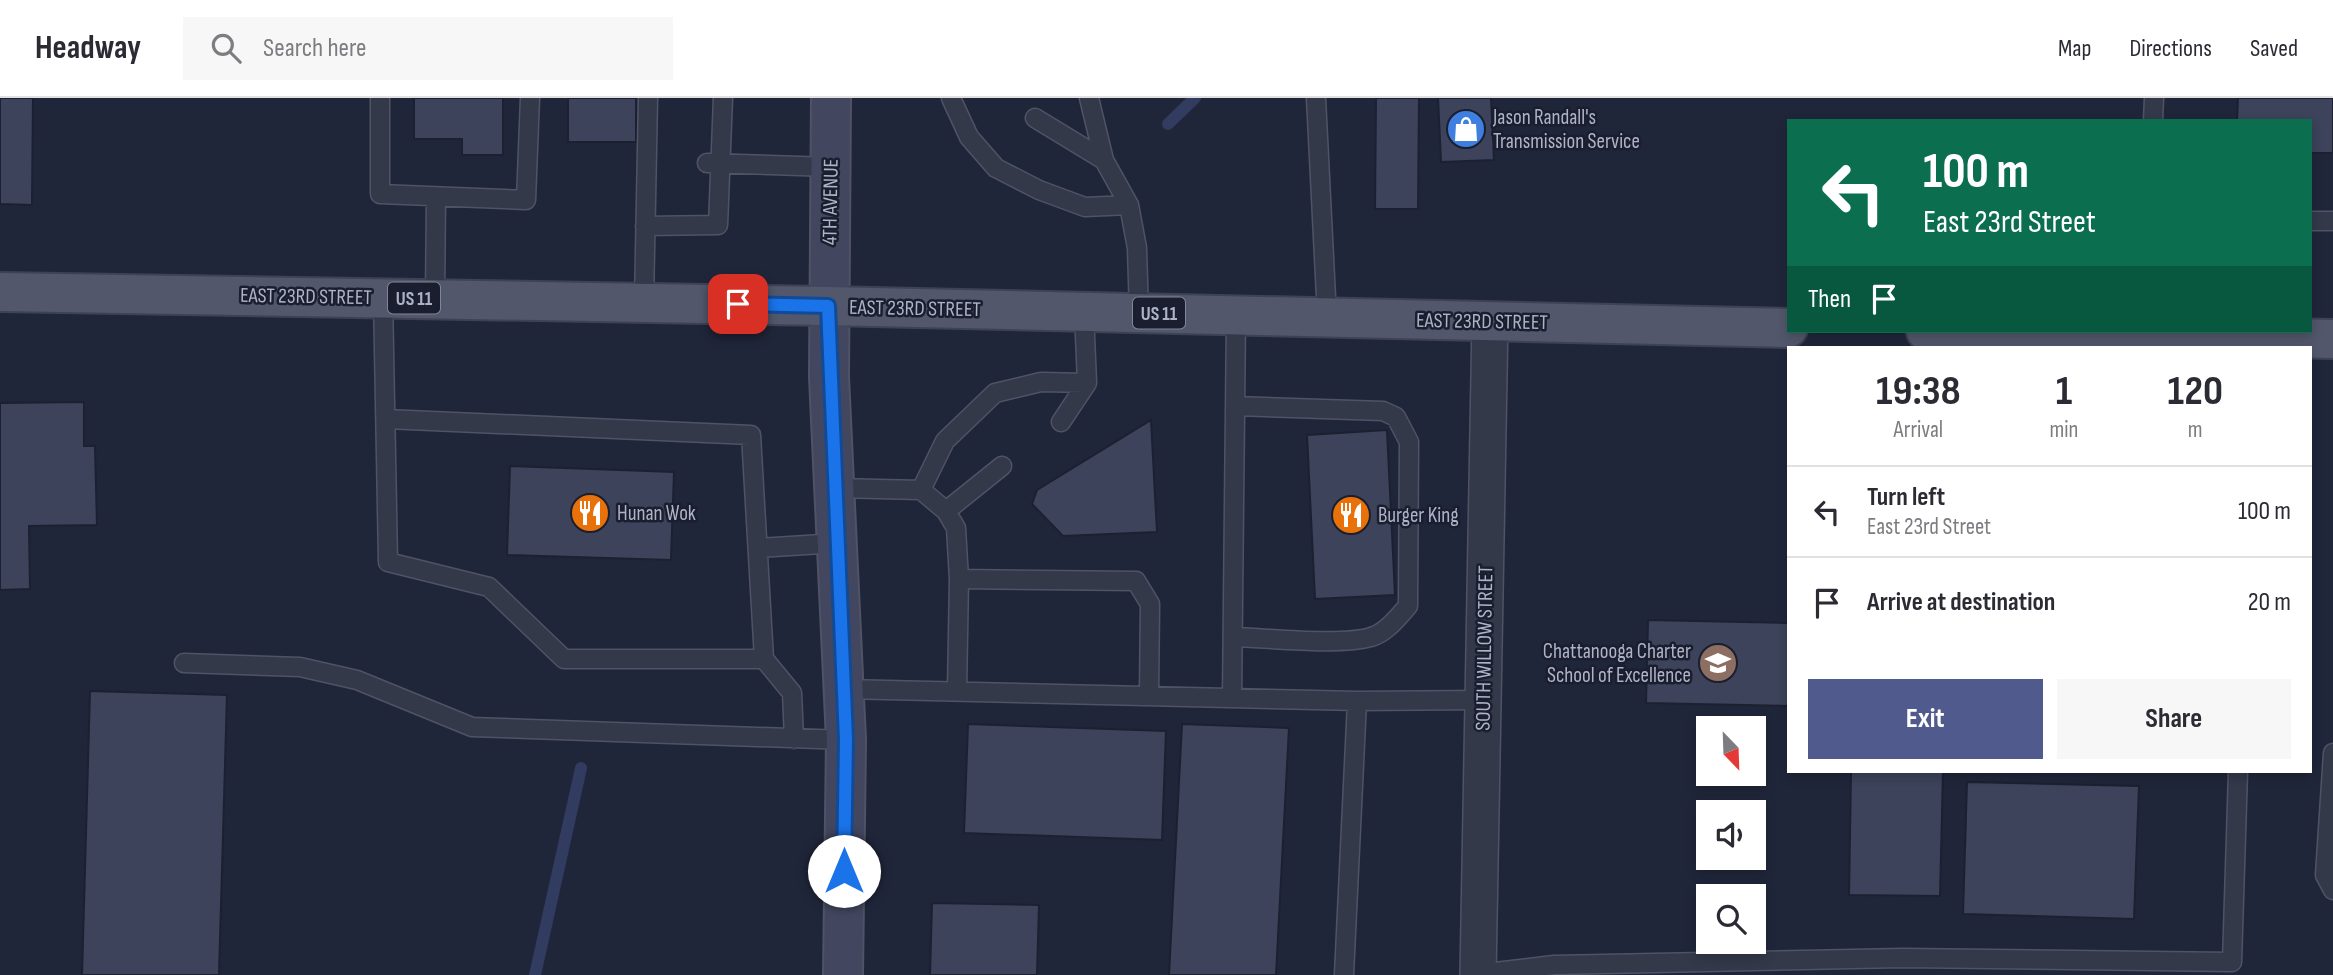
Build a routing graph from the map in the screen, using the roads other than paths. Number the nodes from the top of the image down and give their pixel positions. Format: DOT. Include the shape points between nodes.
graph roads {
  1 [pos="380,98"];
  2 [pos="530,98"];
  3 [pos="831,98"];
  4 [pos="951,98"];
  5 [pos="1089,98"];
  6 [pos="1316,98"];
  7 [pos="2154,98"];
  8 [pos="718,100"];
  9 [pos="653,101"];
  10 [pos="1035,118"];
  11 [pos="2153,119"];
  12 [pos="1104,160"];
  13 [pos="714,162"];
  14 [pos="831,167"];
  15 [pos="436,199"];
  16 [pos="1129,205"];
  17 [pos="2333,220"];
  18 [pos="2312,221"];
  19 [pos="645,226"];
  20 [pos="0,292"];
  21 [pos="383,297"];
  22 [pos="435,298"];
  23 [pos="644,302"];
  24 [pos="828,306"];
  25 [pos="1084,312"];
  26 [pos="1139,313"];
  27 [pos="1236,316"];
  28 [pos="1327,317"];
  29 [pos="1490,321"];
  30 [pos="1787,328"];
  31 [pos="2151,333"];
  32 [pos="2333,340"];
  33 [pos="2247,343"];
  34 [pos="1087,383"];
  35 [pos="1235,406"];
  36 [pos="386,419"];
  37 [pos="1062,422"];
  38 [pos="1002,466"];
  39 [pos="836,488"];
  40 [pos="921,490"];
  41 [pos="946,511"];
  42 [pos="838,543"];
  43 [pos="758,548"];
  44 [pos="959,579"];
  45 [pos="1234,637"];
  46 [pos="764,659"];
  47 [pos="184,663"];
  48 [pos="843,688"];
  49 [pos="957,691"];
  50 [pos="1149,696"];
  51 [pos="1232,698"];
  52 [pos="1483,700"];
  53 [pos="1357,701"];
  54 [pos="794,739"];
  55 [pos="846,740"];
  56 [pos="2333,753"];
  57 [pos="2238,773"];
  58 [pos="2333,890"];
  59 [pos="2231,969"];
  60 [pos="1478,974"];
  61 [pos="843,975"];
  62 [pos="1344,975"];
  1 -- 15 [label="lane" via="380,194"];
  2 -- 15 [label="lane" via="526,201"];
  3 -- 14 [label="main road, 4TH AVENUE"];
  4 -- 16 [label="lane" via="969,136 996,168 1085,207"];
  5 -- 12 [label="lane"];
  6 -- 28 [label="lane"];
  7 -- 11 [label="lane"];
  8 -- 13 [label="lane"];
  9 -- 19 [label="lane" via="654,163"];
  10 -- 12 [label="lane"];
  12 -- 16 [label="lane"];
  13 -- 14 [label="lane"];
  13 -- 19 [label="lane" via="718,225"];
  14 -- 24 [label="main road, 4TH AVENUE"];
  15 -- 22 [label="lane"];
  16 -- 26 [label="lane" via="1137,248"];
  17 -- 18 [label="lane"];
  19 -- 23 [label="lane"];
  20 -- 21 [label="main road, EAST 23RD STREET / US 11"];
  21 -- 22 [label="main road, EAST 23RD STREET / US 11"];
  21 -- 36 [label="lane"];
  22 -- 23 [label="main road, EAST 23RD STREET / US 11"];
  23 -- 24 [label="main road, EAST 23RD STREET / US 11"];
  24 -- 25 [label="main road, EAST 23RD STREET / US 11"];
  24 -- 39 [label="main road, 4TH AVENUE"];
  25 -- 26 [label="main road, EAST 23RD STREET / US 11"];
  25 -- 34 [label="lane"];
  26 -- 27 [label="main road, EAST 23RD STREET / US 11"];
  27 -- 28 [label="main road, EAST 23RD STREET / US 11"];
  27 -- 35 [label="lane"];
  28 -- 29 [label="main road, EAST 23RD STREET / US 11"];
  29 -- 30 [label="main road, EAST 23RD STREET / US 11"];
  29 -- 52 [label="street, SOUTH WILLOW STREET"];
  31 -- 33 [label="main road"];
  32 -- 33 [label="main road"];
  34 -- 37 [label="lane"];
  34 -- 40 [label="lane" via="1041,382 995,393 945,441"];
  35 -- 45 [label="lane"];
  35 -- 45 [label="lane" via="1383,411 1403,428 1409,456 1408,606 1396,621 1372,637"];
  36 -- 43 [label="lane" via="751,435"];
  36 -- 46 [label="lane" via="388,562 489,587 564,659"];
  38 -- 41 [label="lane"];
  39 -- 40 [label="lane"];
  39 -- 42 [label="main road, 4TH AVENUE"];
  40 -- 41 [label="lane"];
  41 -- 44 [label="lane" via="956,528"];
  42 -- 43 [label="lane"];
  42 -- 48 [label="main road, 4TH AVENUE"];
  43 -- 46 [label="lane"];
  44 -- 49 [label="lane"];
  44 -- 50 [label="lane" via="1136,581 1150,604"];
  45 -- 51 [label="lane"];
  46 -- 54 [label="lane" via="792,693"];
  47 -- 54 [label="lane" via="300,667 357,680 472,727"];
  48 -- 49 [label="lane"];
  48 -- 55 [label="main road, 4TH AVENUE"];
  49 -- 50 [label="lane"];
  50 -- 51 [label="lane"];
  51 -- 53 [label="lane"];
  52 -- 53 [label="lane"];
  52 -- 60 [label="street, SOUTH WILLOW STREET"];
  53 -- 62 [label="lane"];
  54 -- 55 [label="lane"];
  55 -- 61 [label="main road, 4TH AVENUE"];
  56 -- 58 [label="lane" via="2325,875"];
  57 -- 59 [label="lane"];
  59 -- 60 [label="lane" via="1903,958 1554,965"];
}
